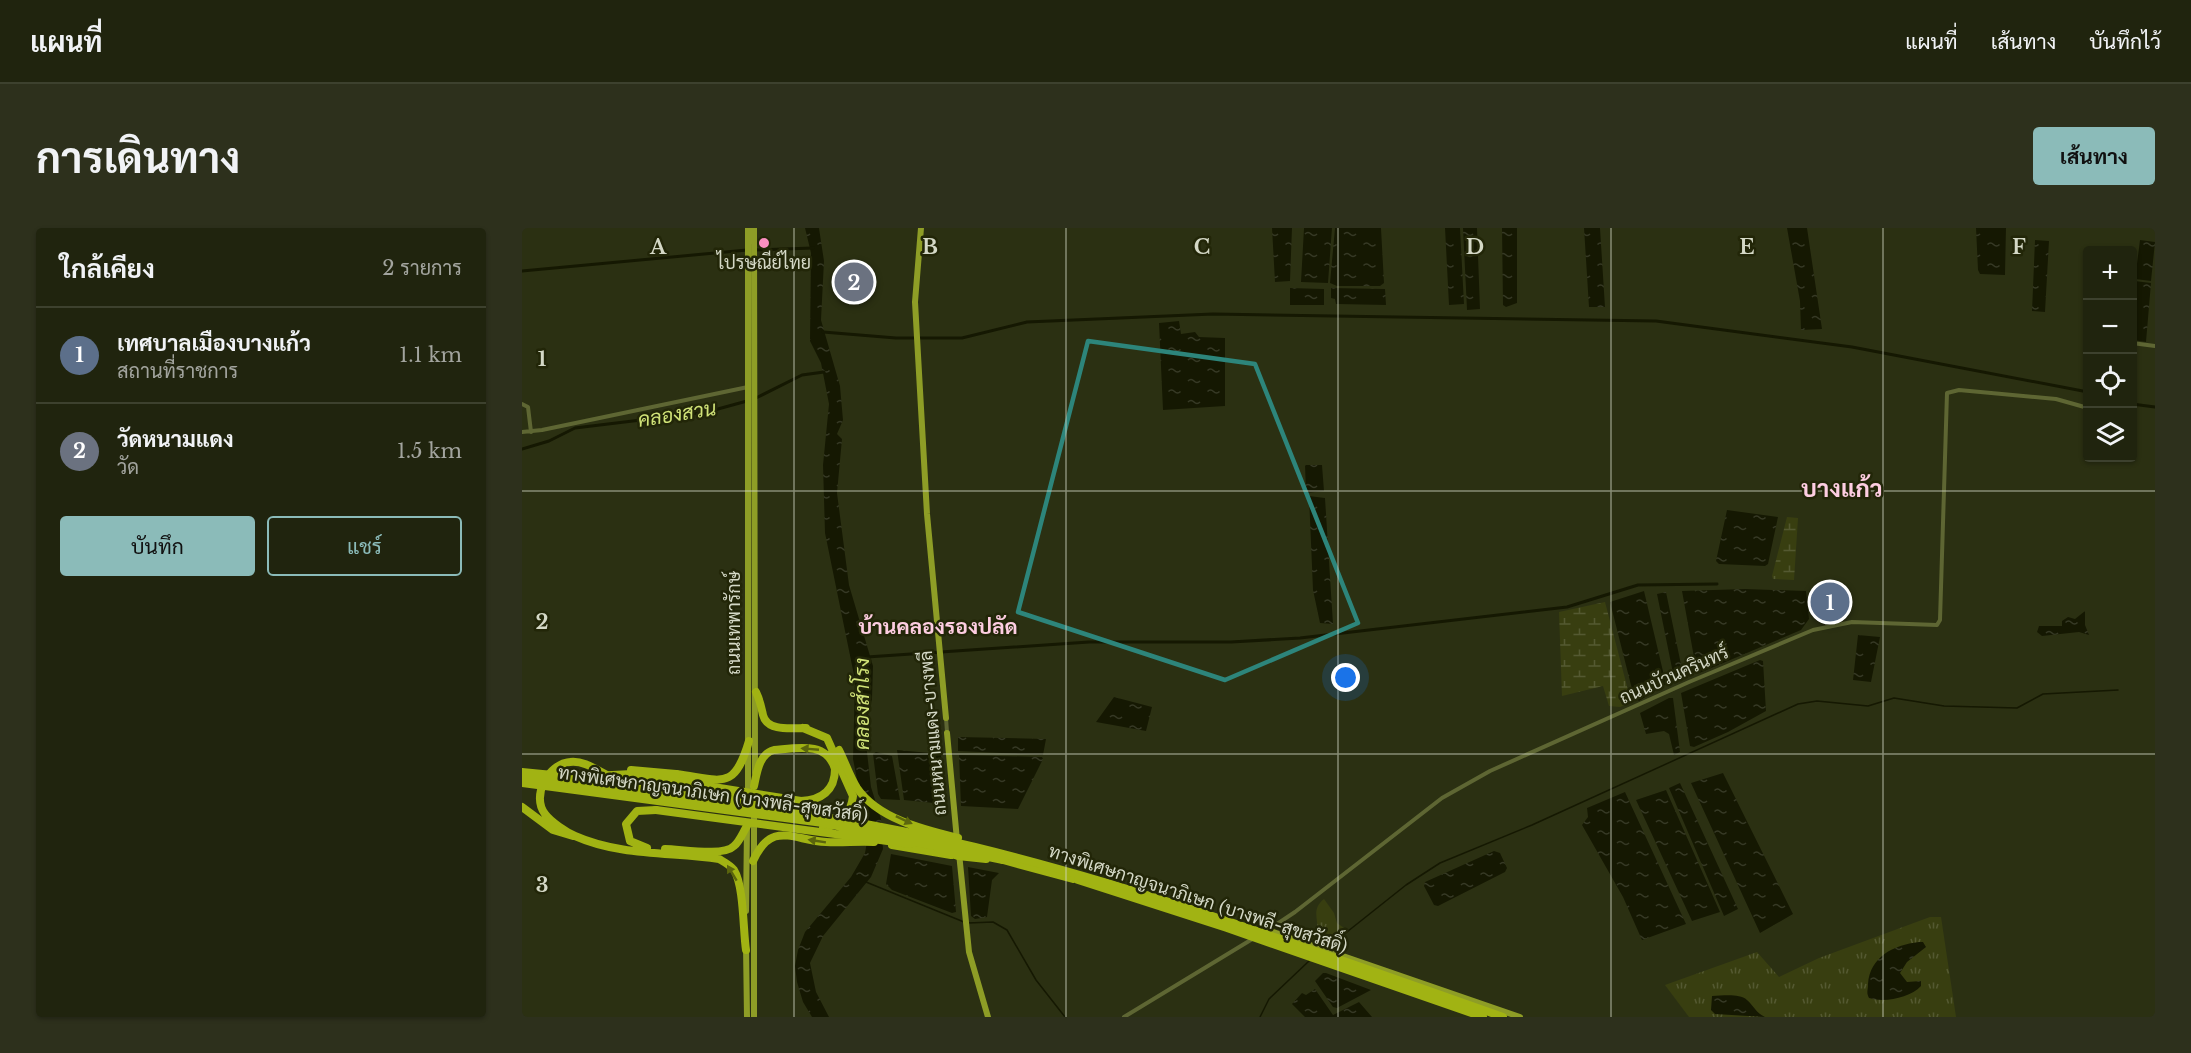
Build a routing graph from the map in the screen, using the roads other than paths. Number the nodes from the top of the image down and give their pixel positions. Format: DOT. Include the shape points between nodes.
graph roads {
  1 [pos="748,228"];
  2 [pos="754,228"];
  3 [pos="921,228"];
  4 [pos="751,250"];
  5 [pos="2137,344"];
  6 [pos="2155,346"];
  7 [pos="748,387"];
  8 [pos="752,400"];
  9 [pos="522,404"];
  10 [pos="2083,407"];
  11 [pos="522,432"];
  12 [pos="531,432"];
  13 [pos="752,644"];
  14 [pos="756,692"];
  15 [pos="946,718"];
  16 [pos="803,728"];
  17 [pos="947,733"];
  18 [pos="749,741"];
  19 [pos="522,770"];
  20 [pos="522,777"];
  21 [pos="522,783"];
  22 [pos="754,786"];
  23 [pos="656,805"];
  24 [pos="522,807"];
  25 [pos="778,808"];
  26 [pos="747,826"];
  27 [pos="574,836"];
  28 [pos="958,856"];
  29 [pos="1003,860"];
  30 [pos="753,861"];
  31 [pos="1039,864"];
  32 [pos="1267,930"];
  33 [pos="746,950"];
  34 [pos="747,1017"];
  35 [pos="754,1017"];
  36 [pos="987,1017"];
  37 [pos="1124,1017"];
  38 [pos="1483,1017"];
  39 [pos="1503,1017"];
  40 [pos="1520,1017"];
  1 -- 4 [label="main road, ถนนเทพารักษ์"];
  2 -- 4 [label="main road, ถนนเทพารักษ์"];
  3 -- 15 [label="main road, ถนนหนามแดง-บางพลี" via="915,288 917,336 927,514"];
  4 -- 7 [label="main road, ถนนเทพารักษ์"];
  4 -- 8 [label="main road, ถนนเทพารักษ์"];
  5 -- 6 [label="street"];
  7 -- 8 [label="main road, ถนนเทพารักษ์"];
  7 -- 12 [label="street"];
  8 -- 13 [label="main road, ถนนเทพารักษ์"];
  9 -- 12 [label="street" via="528,407"];
  10 -- 32 [label="street, ถนนบัวนครินทร์" via="2056,399 1959,390 1947,393 1937,625 1855,622 1813,630 1490,771 1442,798"];
  11 -- 12 [label="street"];
  13 -- 14 [label="main road, ถนนเทพารักษ์"];
  13 -- 18 [label="main road, ถนนเทพารักษ์"];
  14 -- 16 [label="highway" via="769,724"];
  14 -- 22 [label="main road, ถนนเทพารักษ์"];
  15 -- 17 [label="street, ถนนหนามแดง-บางพลี"];
  16 -- 23 [label="highway, bridge" via="827,738 853,796 846,818 838,823 823,828"];
  16 -- 31 [label="highway, one-way, bridge" via="828,732 858,789 874,805 923,829"];
  17 -- 36 [label="main road, ถนนหนามแดง-บางพลี" via="965,924"];
  18 -- 19 [label="highway, bridge" via="734,775 718,780 645,770 572,775"];
  18 -- 26 [label="main road, ถนนเทพารักษ์"];
  19 -- 22 [label="highway, one-way, bridge" via="573,777 632,774 801,801 817,799 828,791 835,769 829,755 818,749 774,750 761,761"];
  20 -- 25 [label="highway, ทางพิเศษกาญจนาภิเษก (บางพลี-สุขสวัสดิ์), bridge"];
  21 -- 23 [label="highway, ทางพิเศษกาญจนาภิเษก (บางพลี-สุขสวัสดิ์), bridge"];
  22 -- 30 [label="main road, ถนนเทพารักษ์"];
  23 -- 26 [label="highway" via="638,811 626,824 630,841 641,848 722,851 735,846"];
  23 -- 28 [label="highway, bridge" via="912,844"];
  23 -- 29 [label="highway, ทางพิเศษกาญจนาภิเษก (บางพลี-สุขสวัสดิ์), bridge" via="862,830"];
  24 -- 27 [label="highway" via="553,830"];
  25 -- 27 [label="highway, bridge" via="740,797 614,779 573,761 555,768 544,780 541,792 543,810"];
  25 -- 31 [label="highway, ทางพิเศษกาญจนาภิเษก (บางพลี-สุขสวัสดิ์), bridge" via="921,835"];
  26 -- 33 [label="main road, ถนนเทพารักษ์"];
  33 -- 27 [label="highway, one-way" via="739,885 728,865 712,858 633,852"];
  28 -- 29 [label="highway, bridge"];
  28 -- 30 [label="highway, one-way, bridge" via="870,842 819,842 784,834 769,838"];
  29 -- 38 [label="highway, ทางพิเศษกาญจนาภิเษก (บางพลี-สุขสวัสดิ์), bridge" via="1156,904"];
  30 -- 35 [label="main road, ถนนเทพารักษ์"];
  31 -- 39 [label="highway, ทางพิเศษกาญจนาภิเษก (บางพลี-สุขสวัสดิ์), bridge" via="1231,923"];
  32 -- 37 [label="street, ถนนบัวนครินทร์"];
  32 -- 40 [label="main road, bridge"];
  33 -- 34 [label="main road, ถนนเทพารักษ์"];
}
